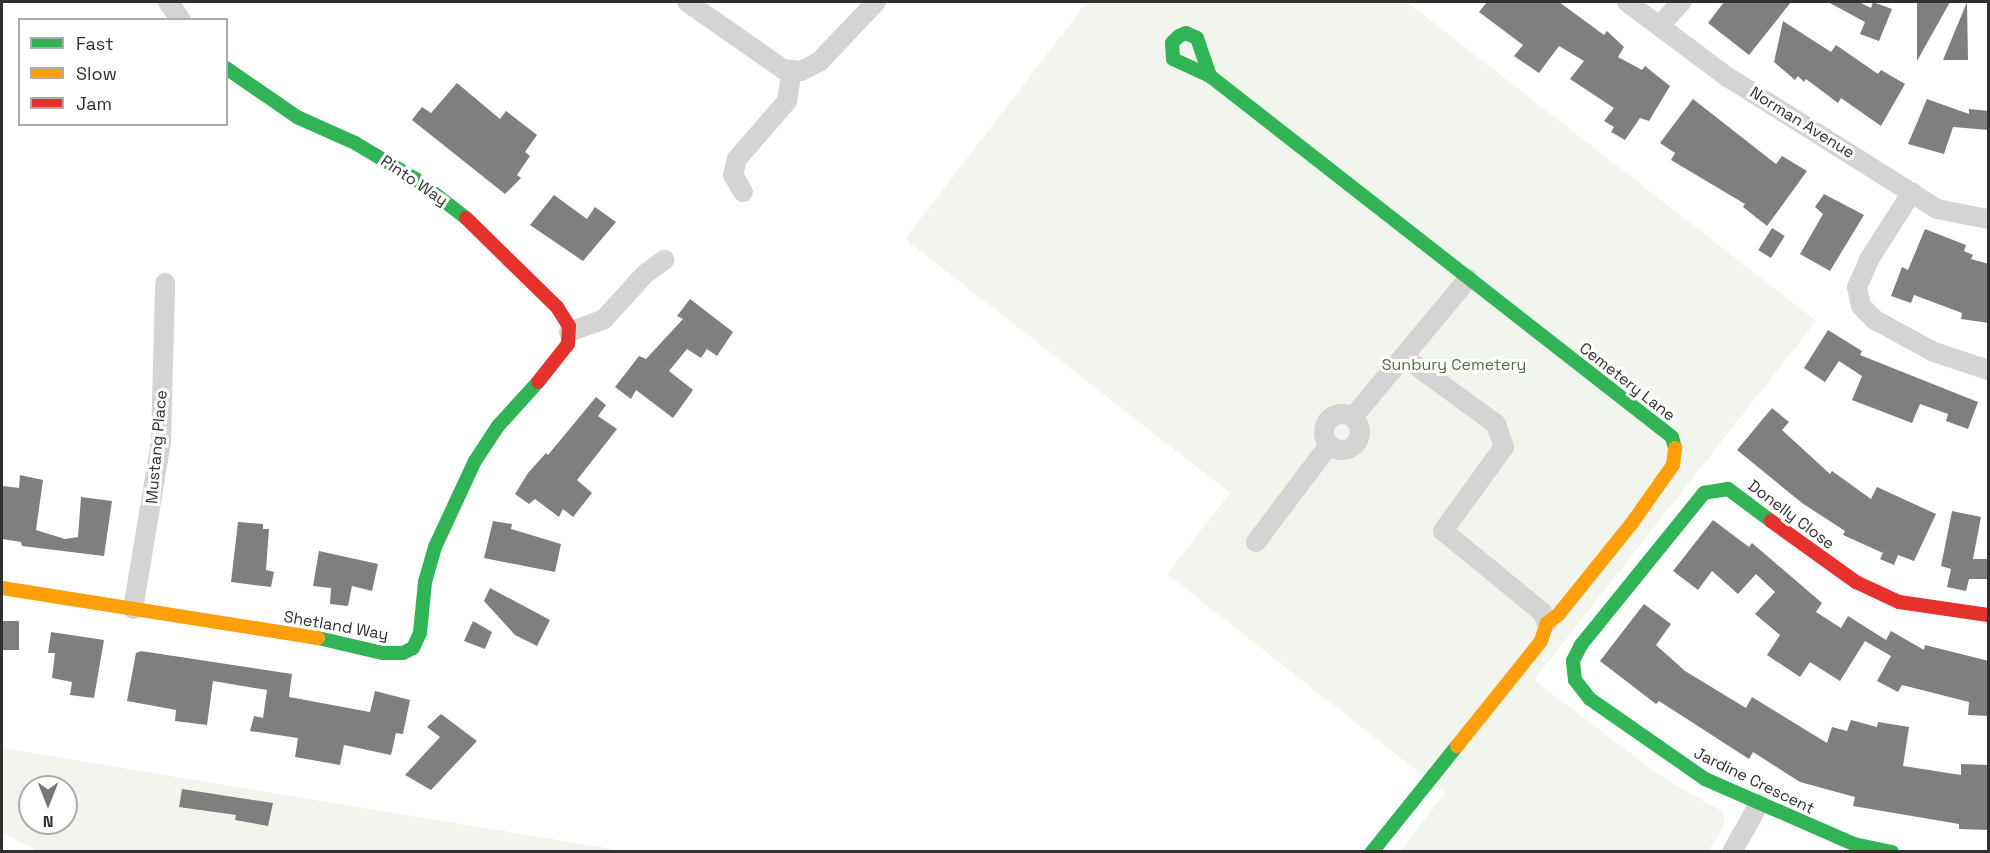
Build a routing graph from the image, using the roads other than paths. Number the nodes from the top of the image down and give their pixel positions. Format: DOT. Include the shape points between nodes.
graph roads {
  1 [pos="168,2"];
  2 [pos="687,2"];
  3 [pos="876,2"];
  4 [pos="1627,2"];
  5 [pos="1681,2"];
  6 [pos="180,18"];
  7 [pos="1659,26"];
  8 [pos="228,69"];
  9 [pos="792,70"];
  10 [pos="1210,76"];
  11 [pos="743,192"];
  12 [pos="1912,192"];
  13 [pos="1989,219"];
  14 [pos="664,260"];
  15 [pos="1468,279"];
  16 [pos="165,283"];
  17 [pos="569,332"];
  18 [pos="1404,357"];
  19 [pos="1989,370"];
  20 [pos="1256,542"];
  21 [pos="2,588"];
  22 [pos="134,609"];
  23 [pos="1989,615"];
  24 [pos="1547,623"];
  25 [pos="1573,661"];
  26 [pos="1759,804"];
  27 [pos="1372,852"];
  28 [pos="1732,852"];
  29 [pos="1892,852"];
  1 -- 6 [label="street"];
  2 -- 9 [label="street" via="783,69"];
  3 -- 9 [label="street" via="819,62 801,71"];
  4 -- 7 [label="street, Norman Avenue"];
  5 -- 7 [label="street"];
  7 -- 12 [label="street, Norman Avenue" via="1726,76"];
  8 -- 17 [label="street, Pinto Way" via="297,117 355,143 417,180 487,236 557,307"];
  9 -- 11 [label="street" via="787,101 737,159 733,175"];
  10 -- 15 [label="street, Cemetery Lane"];
  12 -- 13 [label="street, Norman Avenue" via="1937,209"];
  12 -- 19 [label="street" via="1870,258 1857,287 1861,306 1875,320 1934,352"];
  14 -- 17 [label="street" via="645,274 604,318"];
  15 -- 18 [label="street"];
  15 -- 24 [label="street, Cemetery Lane" via="1672,437 1675,448 1673,465 1632,523 1558,615"];
  16 -- 22 [label="street, Mustang Place" via="161,441"];
  17 -- 22 [label="street, Shetland Way" via="568,344 559,359 498,426 452,506 425,582 420,633 413,648 383,653 356,644"];
  18 -- 20 [label="street" via="1353,417 1360,435 1354,446 1342,450 1329,446"];
  18 -- 24 [label="street" via="1496,424 1504,447 1443,531 1542,612"];
  21 -- 22 [label="street, Shetland Way"];
  23 -- 25 [label="street, Donelly Close" via="1899,602 1856,582 1728,489 1704,494 1684,514 1581,645"];
  24 -- 27 [label="street, Cemetery Lane" via="1541,641"];
  25 -- 26 [label="street, Jardine Crescent" via="1575,680 1590,699 1705,779"];
  26 -- 28 [label="street"];
  26 -- 29 [label="street, Jardine Crescent" via="1854,844"];
}
